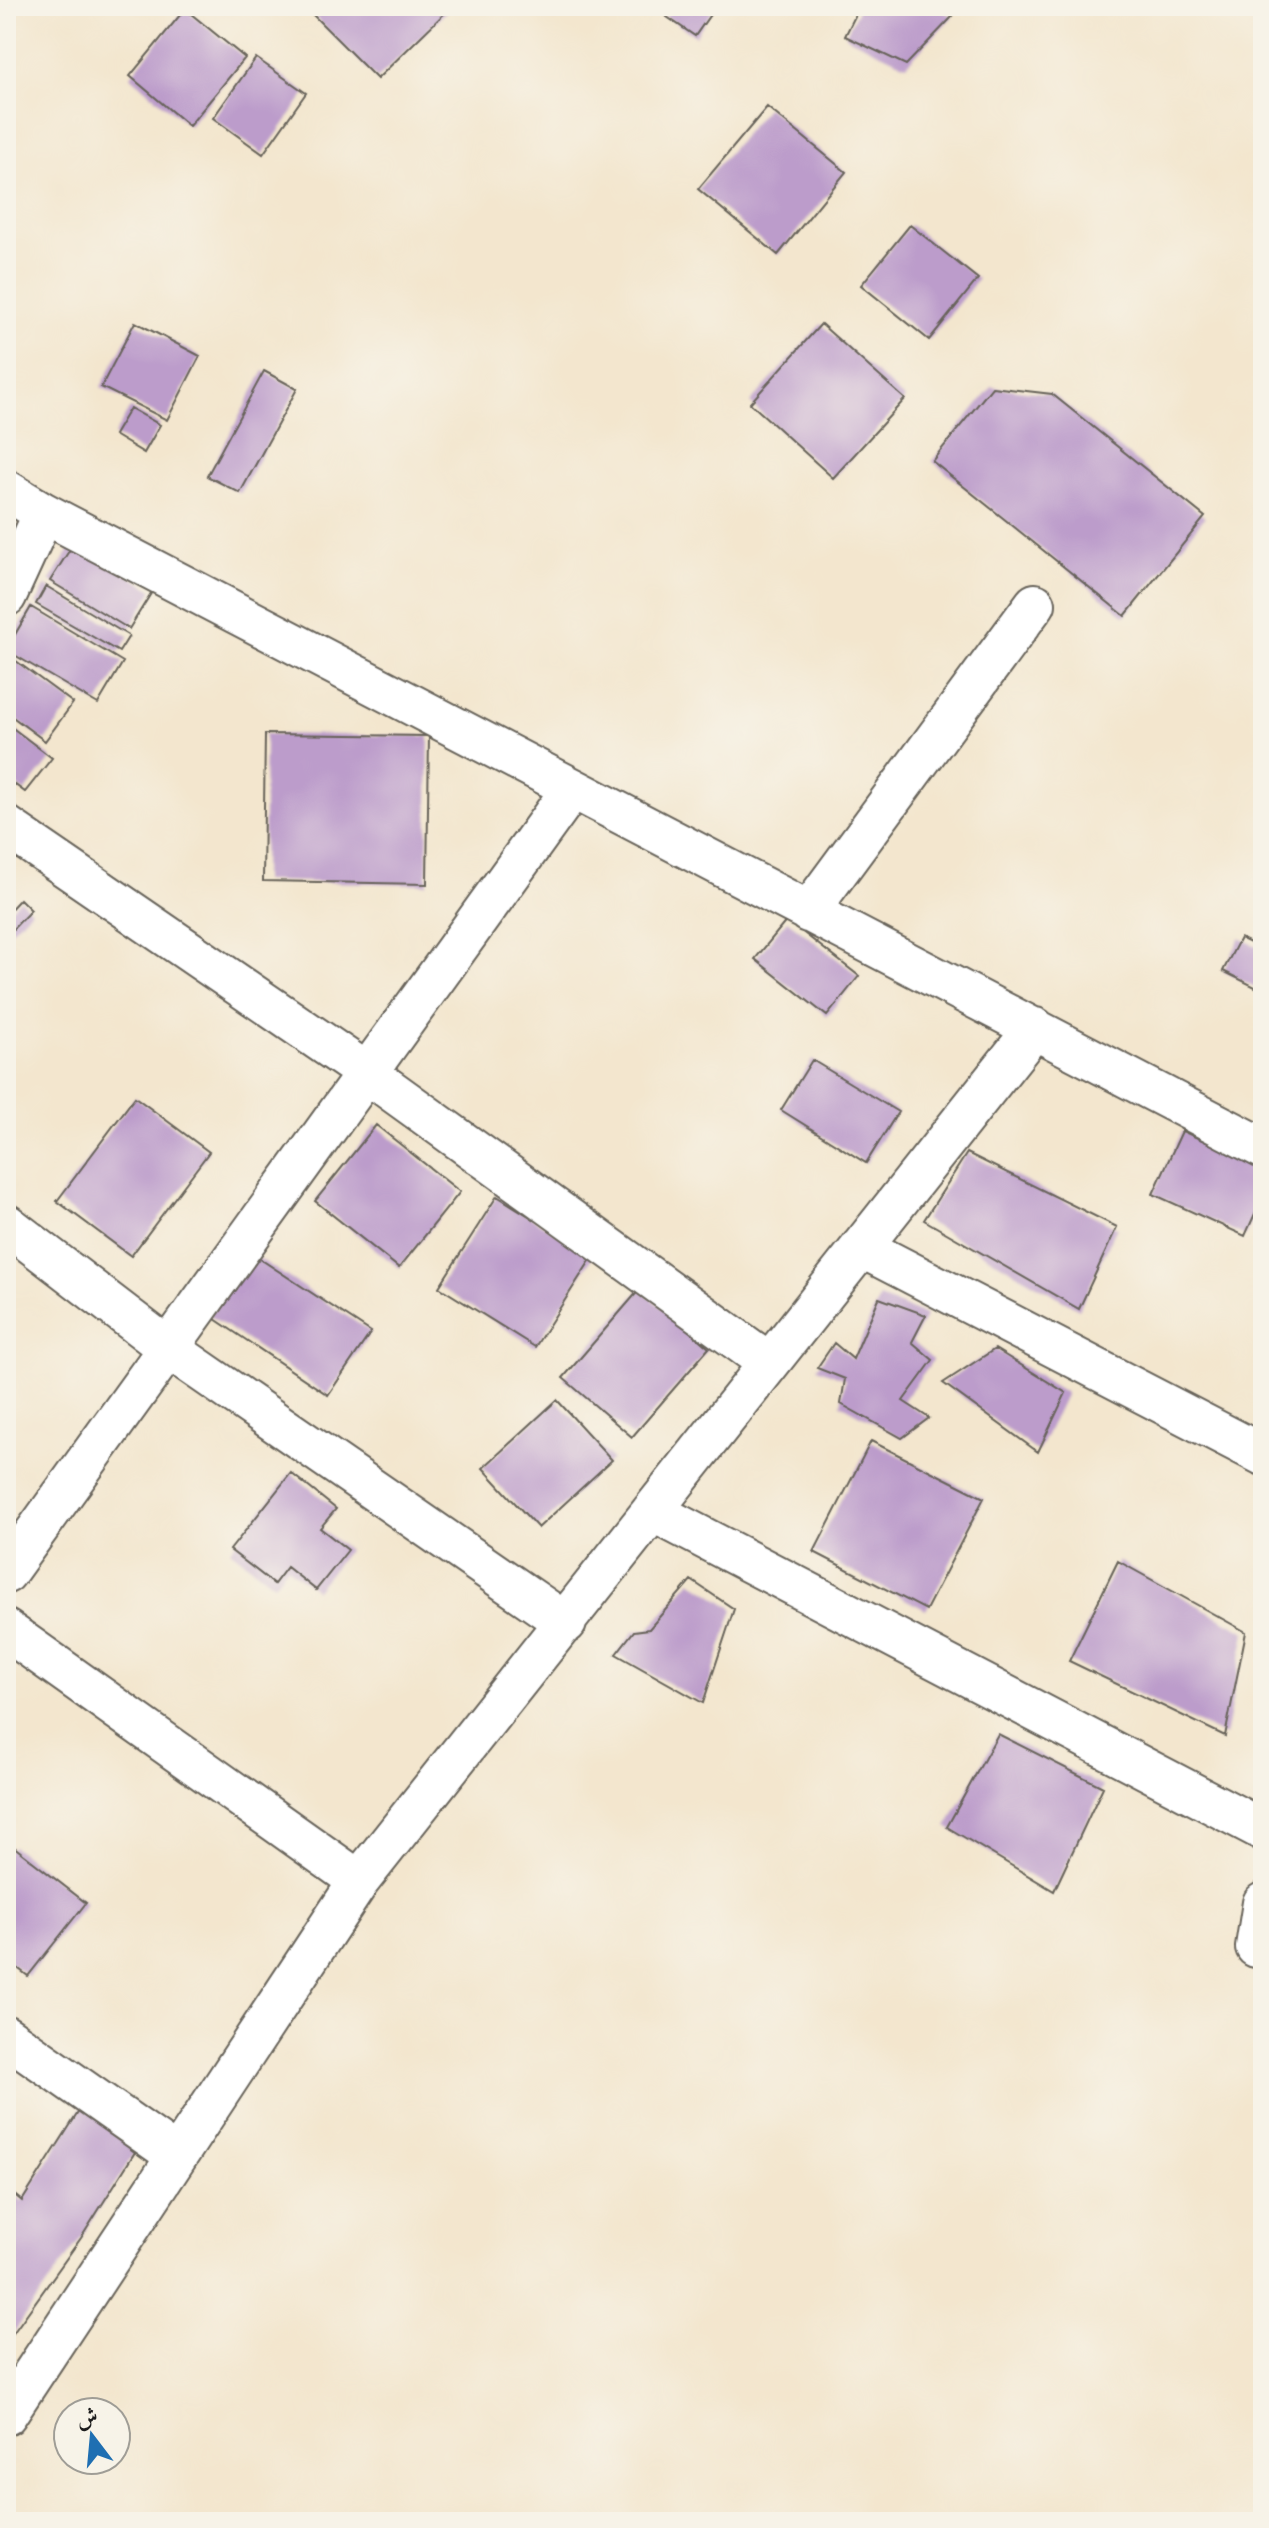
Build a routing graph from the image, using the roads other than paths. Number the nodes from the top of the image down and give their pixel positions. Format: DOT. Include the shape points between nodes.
graph roads {
  1 [pos="6,490"];
  2 [pos="44,513"];
  3 [pos="6,596"];
  4 [pos="1035,604"];
  5 [pos="572,789"];
  6 [pos="6,826"];
  7 [pos="808,912"];
  8 [pos="1035,1028"];
  9 [pos="367,1073"];
  10 [pos="1263,1148"];
  11 [pos="6,1224"];
  12 [pos="861,1247"];
  13 [pos="168,1348"];
  14 [pos="769,1363"];
  15 [pos="1263,1455"];
  16 [pos="652,1511"];
  17 [pos="6,1573"];
  18 [pos="566,1623"];
  19 [pos="6,1630"];
  20 [pos="1263,1830"];
  21 [pos="359,1881"];
  22 [pos="1263,1903"];
  23 [pos="1256,1947"];
  24 [pos="6,2036"];
  25 [pos="177,2156"];
  26 [pos="6,2415"];
  1 -- 2 [label="street"];
  2 -- 3 [label="street"];
  2 -- 5 [label="street"];
  4 -- 7 [label="street"];
  5 -- 7 [label="street"];
  5 -- 9 [label="street"];
  6 -- 9 [label="street"];
  7 -- 8 [label="street"];
  8 -- 10 [label="street"];
  8 -- 12 [label="street"];
  9 -- 13 [label="street"];
  9 -- 14 [label="street"];
  11 -- 13 [label="street"];
  12 -- 14 [label="street"];
  12 -- 15 [label="street"];
  13 -- 17 [label="street"];
  13 -- 18 [label="street"];
  14 -- 16 [label="street"];
  16 -- 18 [label="street"];
  16 -- 20 [label="street"];
  18 -- 21 [label="street"];
  19 -- 21 [label="street"];
  21 -- 25 [label="street"];
  22 -- 23 [label="street"];
  24 -- 25 [label="street"];
  25 -- 26 [label="street"];
}
